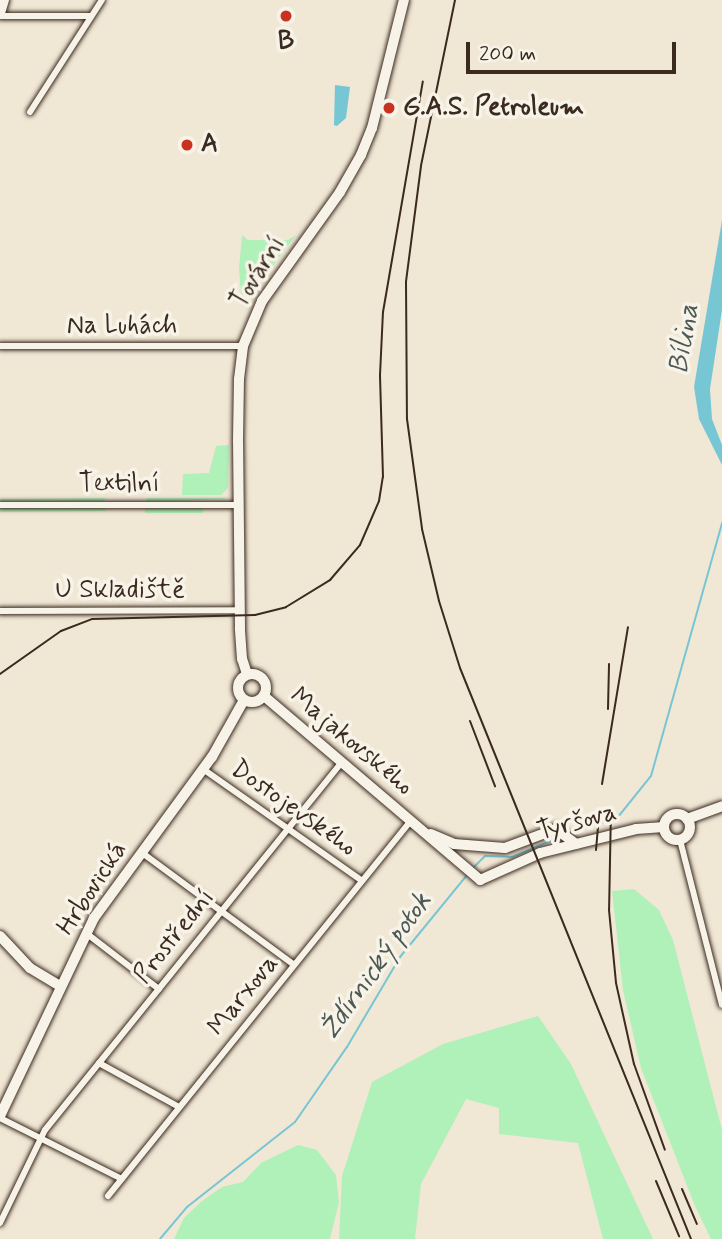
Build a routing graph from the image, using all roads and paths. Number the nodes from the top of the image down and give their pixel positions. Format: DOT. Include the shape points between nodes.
graph roads {
  1 [pos="4,0"];
  2 [pos="102,0"];
  3 [pos="404,0"];
  4 [pos="0,15"];
  5 [pos="91,16"];
  6 [pos="30,113"];
  7 [pos="0,346"];
  8 [pos="243,346"];
  9 [pos="0,505"];
  10 [pos="239,505"];
  11 [pos="239,610"];
  12 [pos="0,611"];
  13 [pos="247,674"];
  14 [pos="264,696"];
  15 [pos="244,699"];
  16 [pos="342,762"];
  17 [pos="203,769"];
  18 [pos="722,806"];
  19 [pos="687,819"];
  20 [pos="411,820"];
  21 [pos="664,827"];
  22 [pos="288,829"];
  23 [pos="568,838"];
  24 [pos="680,840"];
  25 [pos="141,852"];
  26 [pos="505,871"];
  27 [pos="361,880"];
  28 [pos="221,910"];
  29 [pos="86,933"];
  30 [pos="0,936"];
  31 [pos="294,965"];
  32 [pos="60,986"];
  33 [pos="159,989"];
  34 [pos="722,1005"];
  35 [pos="99,1063"];
  36 [pos="179,1107"];
  37 [pos="0,1117"];
  38 [pos="40,1137"];
  39 [pos="122,1179"];
  40 [pos="108,1196"];
  41 [pos="0,1223"];
  1 -- 4 [label="main road"];
  2 -- 5 [label="street"];
  3 -- 8 [label="main road, Tovární" via="361,155 340,192 261,301"];
  4 -- 5 [label="street"];
  5 -- 6 [label="street"];
  7 -- 8 [label="street, Na Luhách"];
  8 -- 10 [label="main road, Tovární" via="238,405"];
  9 -- 10 [label="street, Textilní"];
  10 -- 11 [label="main road, Tovární"];
  11 -- 12 [label="street, U Skladiště"];
  11 -- 13 [label="main road, Tovární"];
  13 -- 14 [label="main road" via="263,679"];
  13 -- 15 [label="main road" via="238,688"];
  14 -- 15 [label="main road" via="253,702"];
  14 -- 16 [label="main road, Majakovského"];
  15 -- 17 [label="main road, Hrbovická"];
  16 -- 20 [label="main road, Majakovského"];
  16 -- 22 [label="street, Prostřední"];
  17 -- 22 [label="street, Dostojevského"];
  17 -- 25 [label="main road, Hrbovická"];
  18 -- 19 [label="main road, Tyršova"];
  19 -- 21 [label="main road, Tyršova" via="673,815"];
  19 -- 24 [label="main road" via="689,831"];
  20 -- 23 [label="main road, Majakovského" via="443,841 494,848 514,847 552,830"];
  20 -- 26 [label="main road, Majakovského" via="474,877 480,880"];
  20 -- 27 [label="street, Marxova"];
  21 -- 23 [label="main road, Tyršova"];
  21 -- 24 [label="main road" via="668,837"];
  22 -- 27 [label="street, Dostojevského"];
  22 -- 28 [label="street, Prostřední"];
  23 -- 26 [label="main road, Tyršova"];
  24 -- 34 [label="street"];
  25 -- 28 [label="street"];
  25 -- 29 [label="main road, Hrbovická"];
  27 -- 31 [label="street, Marxova"];
  28 -- 31 [label="street"];
  28 -- 33 [label="street, Prostřední"];
  29 -- 32 [label="main road, Hrbovická"];
  29 -- 33 [label="street"];
  30 -- 32 [label="main road" via="30,968"];
  31 -- 36 [label="street, Marxova"];
  32 -- 37 [label="main road, Hrbovická"];
  33 -- 35 [label="street, Prostřední"];
  35 -- 36 [label="street"];
  35 -- 38 [label="street, Prostřední"];
  36 -- 39 [label="street, Marxova"];
  37 -- 38 [label="street"];
  38 -- 39 [label="street"];
  38 -- 41 [label="street, Prostřední"];
  39 -- 40 [label="street, Marxova"];
}
